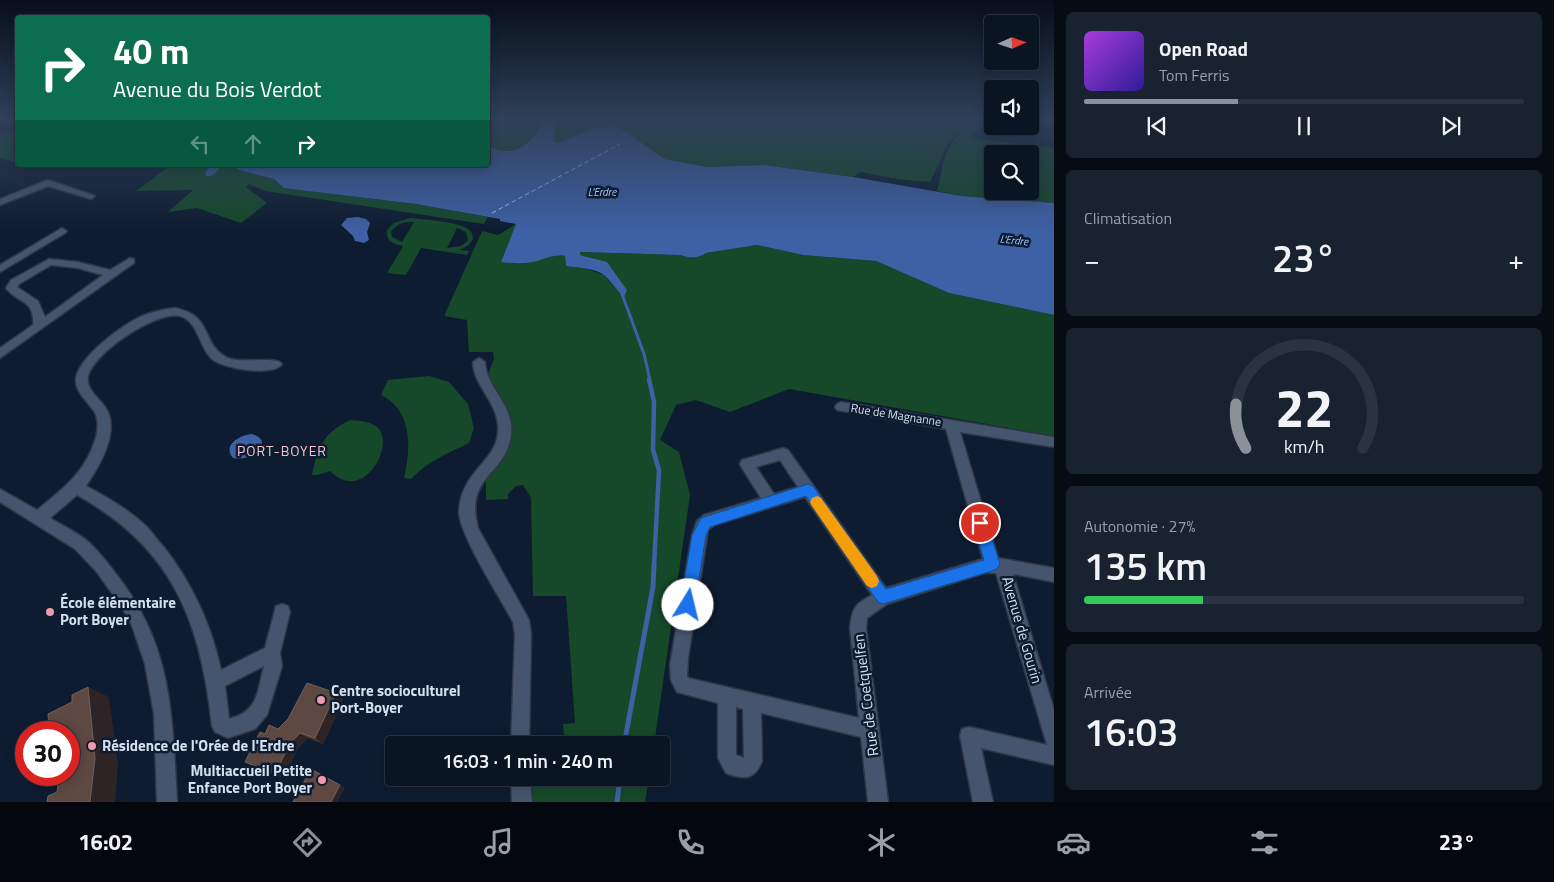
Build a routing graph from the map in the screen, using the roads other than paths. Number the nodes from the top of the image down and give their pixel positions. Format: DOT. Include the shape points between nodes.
graph roads {
  1 [pos="91,196"];
  2 [pos="0,202"];
  3 [pos="62,232"];
  4 [pos="130,260"];
  5 [pos="0,269"];
  6 [pos="111,274"];
  7 [pos="39,326"];
  8 [pos="0,354"];
  9 [pos="479,362"];
  10 [pos="276,364"];
  11 [pos="840,407"];
  12 [pos="951,424"];
  13 [pos="1054,442"];
  14 [pos="75,488"];
  15 [pos="808,490"];
  16 [pos="3,501"];
  17 [pos="771,501"];
  18 [pos="39,518"];
  19 [pos="997,564"];
  20 [pos="1054,575"];
  21 [pos="883,597"];
  22 [pos="282,612"];
  23 [pos="272,653"];
  24 [pos="217,681"];
  25 [pos="727,698"];
  26 [pos="752,703"];
  27 [pos="870,730"];
  28 [pos="1052,730"];
  29 [pos="520,736"];
  30 [pos="1054,756"];
  31 [pos="521,786"];
  32 [pos="167,802"];
  33 [pos="522,802"];
  34 [pos="878,802"];
  35 [pos="983,802"];
  1 -- 2 [label="street" via="48,183"];
  3 -- 5 [label="street"];
  4 -- 6 [label="street"];
  6 -- 7 [label="street"];
  6 -- 7 [label="street" via="54,262 44,264 15,282 11,288 38,307 41,314"];
  7 -- 8 [label="street"];
  9 -- 29 [label="street" via="478,370 503,416 505,435 500,448 472,488 466,510 471,530 521,620"];
  10 -- 14 [label="street" via="238,365 222,360 212,350 196,319 185,314 165,313 136,323 92,362 82,377 86,392 103,415 104,425 98,450"];
  11 -- 12 [label="street, Rue de Magnanne"];
  12 -- 13 [label="street, Rue de Magnanne"];
  12 -- 19 [label="street, Rue de Magnanne"];
  14 -- 18 [label="street"];
  14 -- 24 [label="street" via="97,499 140,530 168,562 204,630"];
  15 -- 17 [label="street"];
  15 -- 17 [label="street" via="783,454 747,464"];
  15 -- 21 [label="street"];
  16 -- 18 [label="street"];
  17 -- 25 [label="street" via="709,520 699,535 679,658 679,682 683,686"];
  18 -- 32 [label="street" via="93,556 138,619 154,664 164,714"];
  19 -- 20 [label="street, Rue de Coetquelfen"];
  19 -- 21 [label="street, Rue de Coetquelfen"];
  19 -- 28 [label="street, Avenue de Gourin"];
  21 -- 27 [label="street, Rue de Coetquelfen" via="863,609 858,620"];
  22 -- 23 [label="street"];
  23 -- 24 [label="street"];
  23 -- 24 [label="street" via="273,666 261,709 248,723 228,729 222,726"];
  25 -- 26 [label="street"];
  25 -- 26 [label="street" via="727,758 733,766 748,768 753,761"];
  26 -- 27 [label="street"];
  27 -- 34 [label="street, Rue de Coetquelfen"];
  30 -- 35 [label="street" via="969,736"];
  31 -- 33 [label="street"];
}
